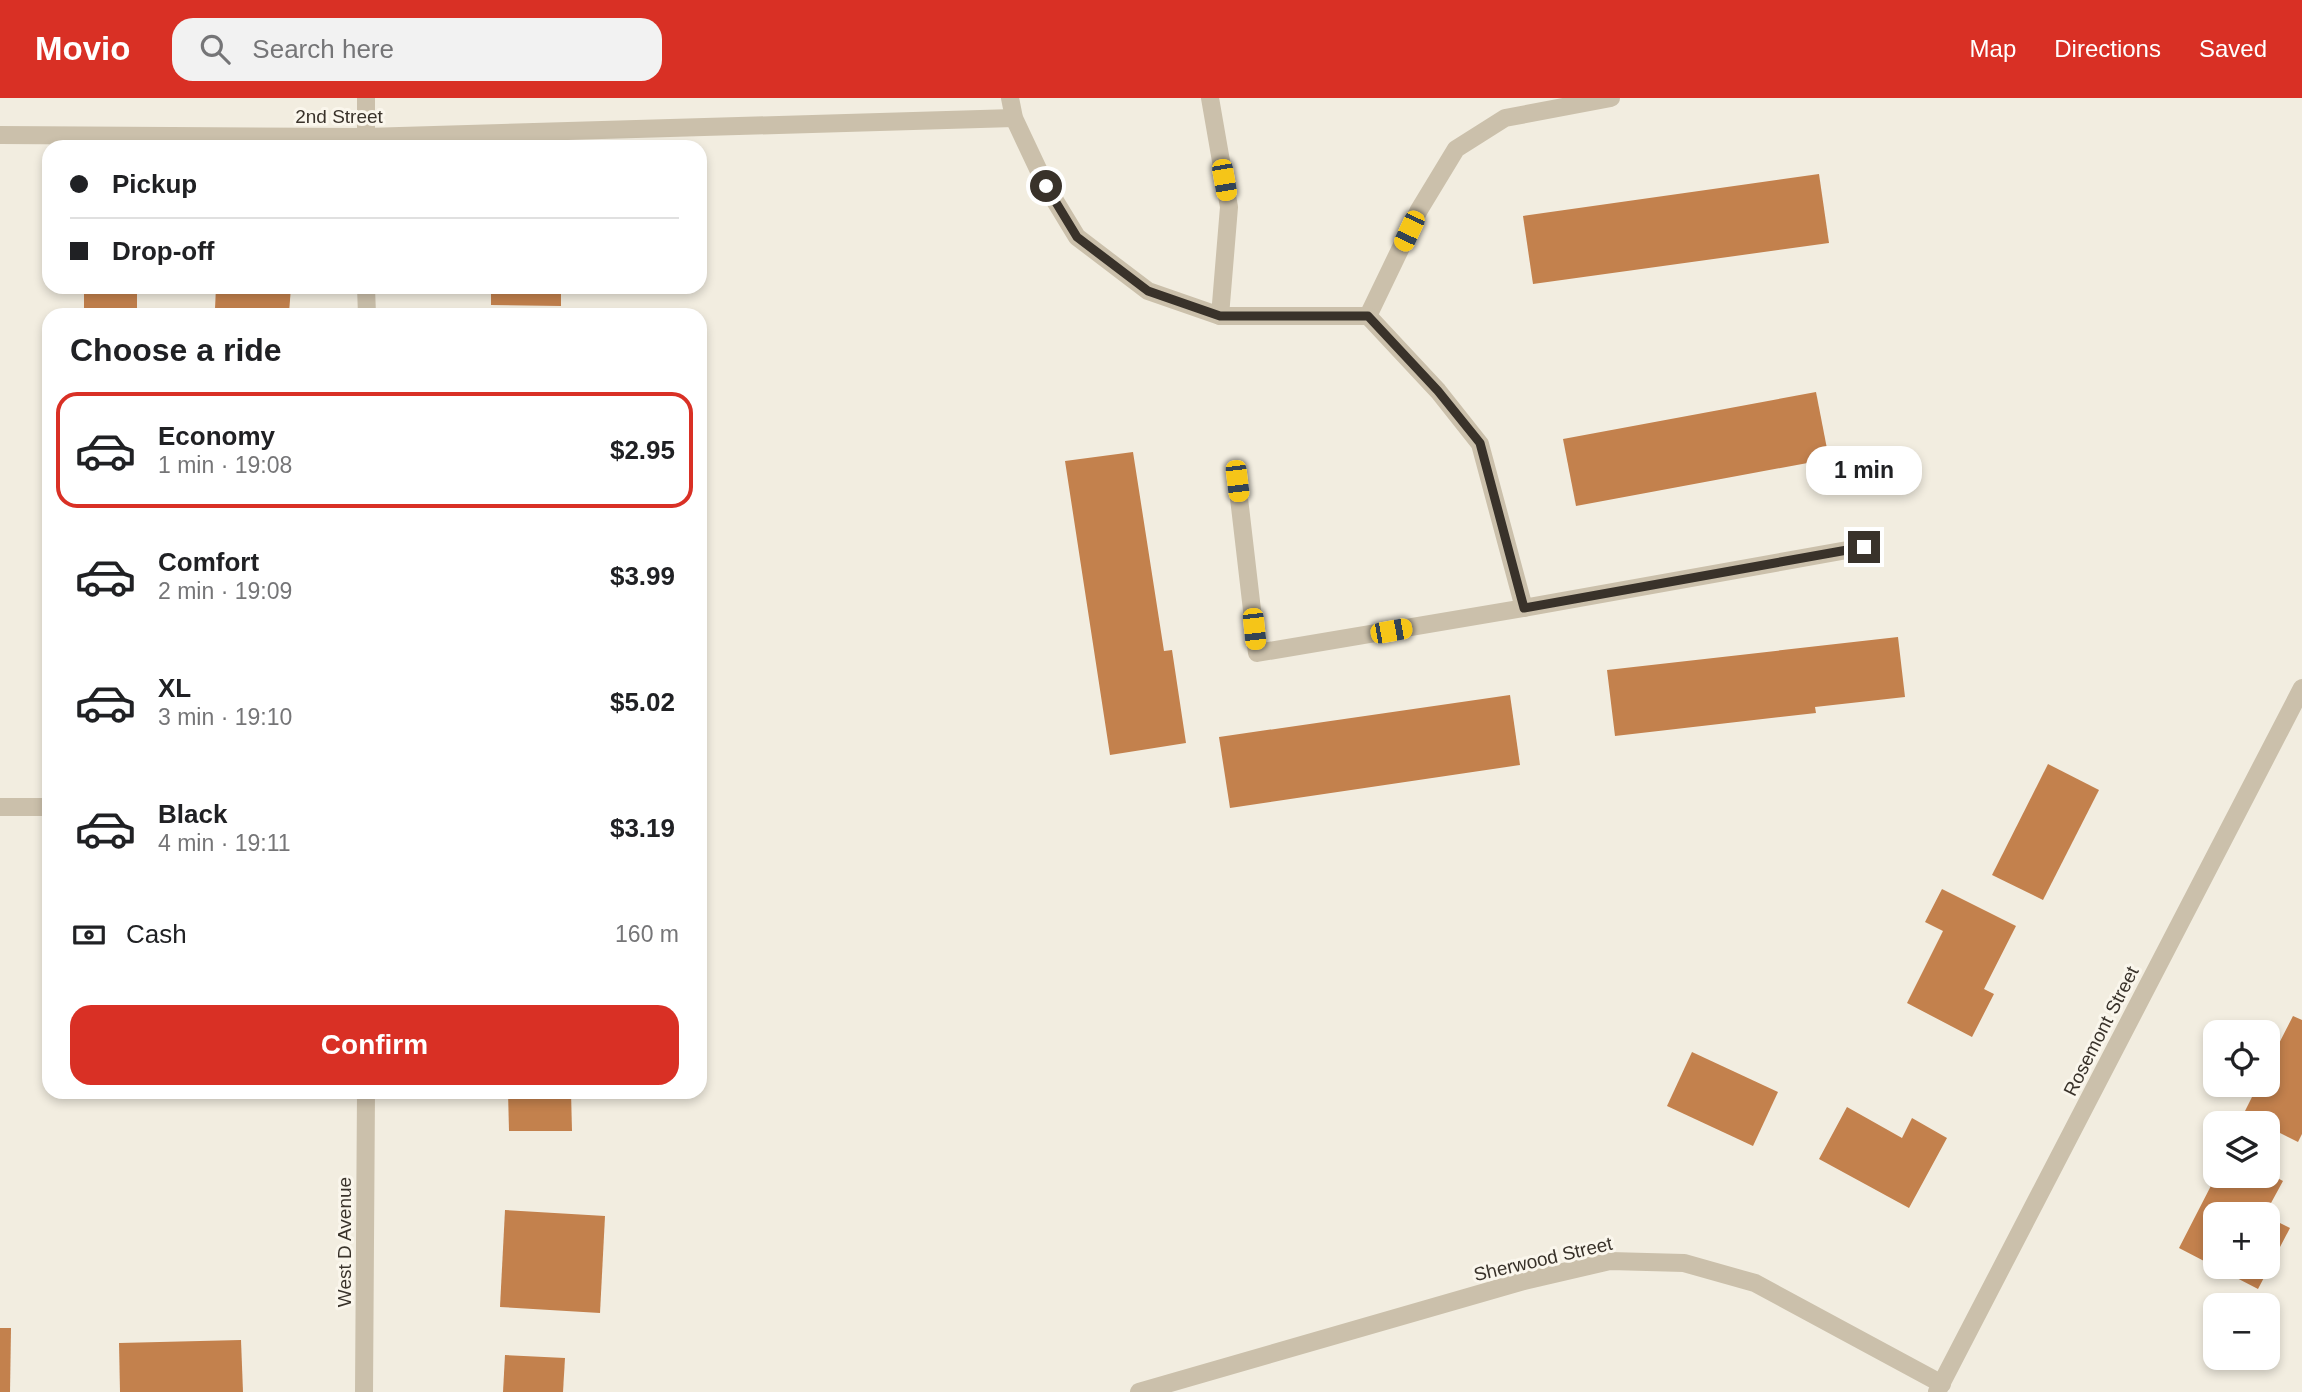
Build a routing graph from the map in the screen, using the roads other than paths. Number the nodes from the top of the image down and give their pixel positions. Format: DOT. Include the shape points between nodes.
graph roads {
  1 [pos="366,98"];
  2 [pos="1010,98"];
  3 [pos="1210,98"];
  4 [pos="1611,98"];
  5 [pos="1014,118"];
  6 [pos="0,135"];
  7 [pos="261,140"];
  8 [pos="366,140"];
  9 [pos="420,140"];
  10 [pos="1220,316"];
  11 [pos="1368,316"];
  12 [pos="1237,481"];
  13 [pos="1864,547"];
  14 [pos="1524,608"];
  15 [pos="2302,688"];
  16 [pos="0,807"];
  17 [pos="42,807"];
  18 [pos="366,1099"];
  19 [pos="1940,1388"];
  20 [pos="364,1392"];
  21 [pos="1139,1392"];
  1 -- 8 [label="street"];
  2 -- 5 [label="street"];
  3 -- 10 [label="street" via="1229,207"];
  4 -- 11 [label="street" via="1505,118 1456,149 1419,210"];
  5 -- 9 [label="street, 2nd Street"];
  5 -- 10 [label="street" via="1046,186 1077,237 1148,291"];
  6 -- 7 [label="street, 2nd Street"];
  10 -- 11 [label="street"];
  11 -- 14 [label="street" via="1480,443"];
  12 -- 14 [label="street" via="1257,653"];
  13 -- 14 [label="street"];
  15 -- 19 [label="street, Rosemont Street"];
  16 -- 17 [label="street"];
  18 -- 20 [label="street, West D Avenue"];
  19 -- 21 [label="street, Sherwood Street" via="1755,1283 1684,1263 1610,1261 1524,1281"];
}
